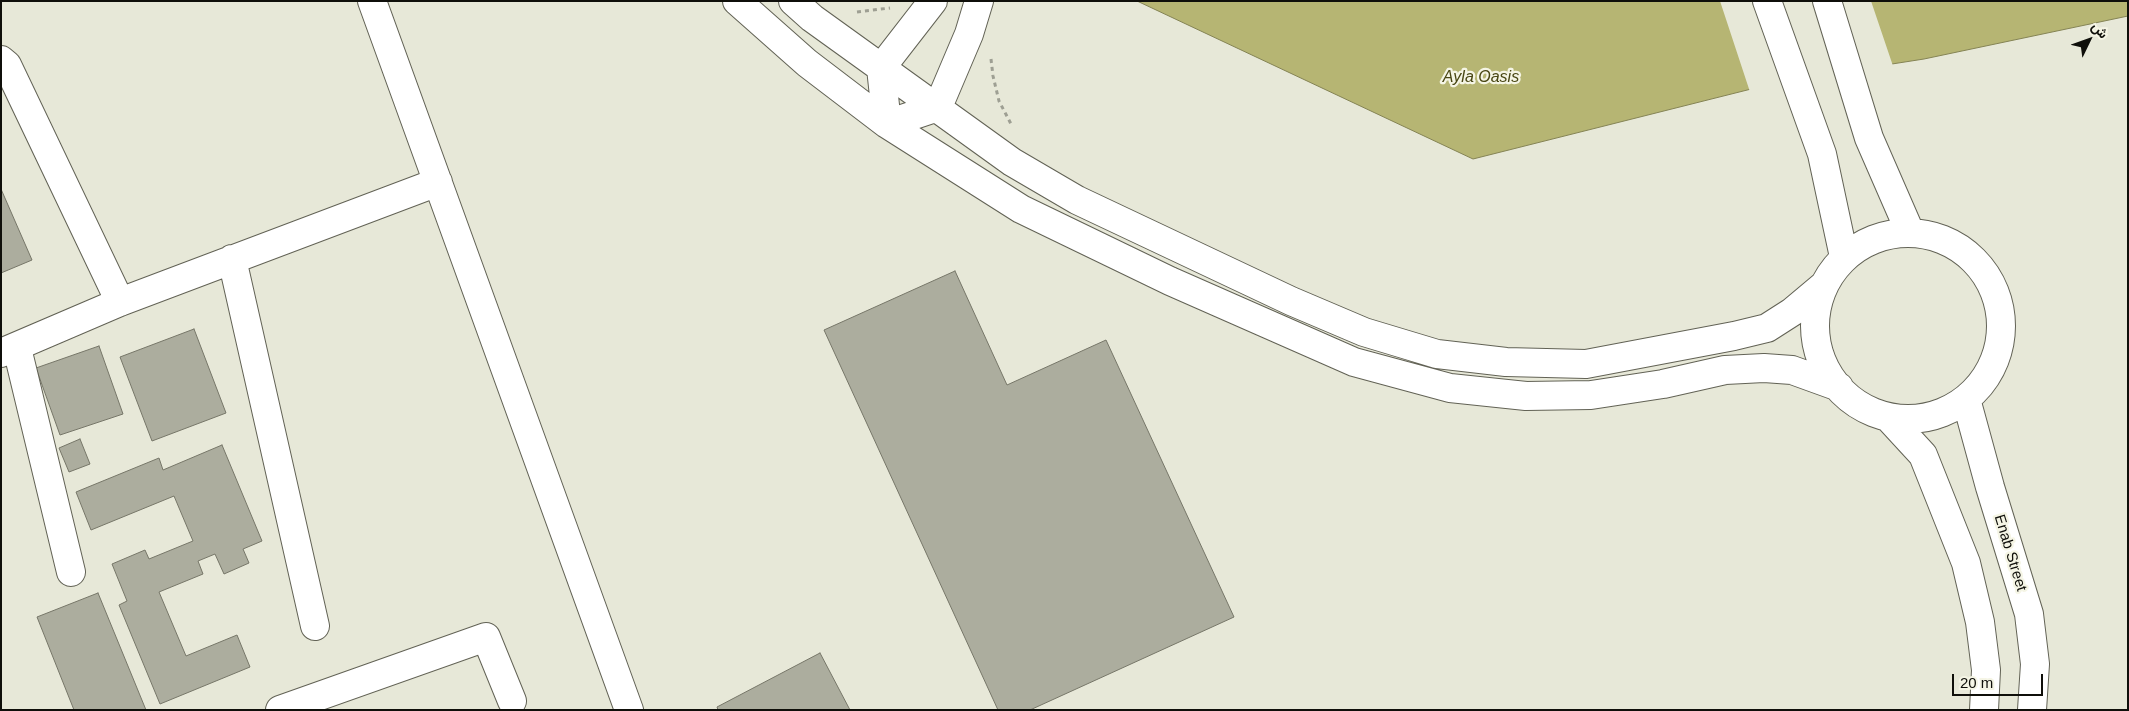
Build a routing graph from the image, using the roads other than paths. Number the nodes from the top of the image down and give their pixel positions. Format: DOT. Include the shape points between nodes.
graph roads {
  1 [pos="372,1"];
  2 [pos="737,1"];
  3 [pos="793,1"];
  4 [pos="934,1"];
  5 [pos="980,1"];
  6 [pos="1767,1"];
  7 [pos="1827,1"];
  8 [pos="1,60"];
  9 [pos="881,68"];
  10 [pos="938,107"];
  11 [pos="887,124"];
  12 [pos="438,182"];
  13 [pos="1910,232"];
  14 [pos="1844,257"];
  15 [pos="232,259"];
  16 [pos="1823,286"];
  17 [pos="120,302"];
  18 [pos="9,351"];
  19 [pos="1839,387"];
  20 [pos="1966,399"];
  21 [pos="1888,417"];
  22 [pos="71,572"];
  23 [pos="315,626"];
  24 [pos="512,700"];
  25 [pos="280,710"];
  26 [pos="629,710"];
  27 [pos="1984,710"];
  28 [pos="2032,710"];
  1 -- 12 [label="street"];
  2 -- 11 [label="street" via="807,64"];
  3 -- 9 [label="street"];
  4 -- 9 [label="street"];
  5 -- 10 [label="street"];
  6 -- 14 [label="street" via="1822,154"];
  7 -- 13 [label="street" via="1869,138"];
  8 -- 17 [label="street" via="7,65"];
  9 -- 10 [label="street"];
  9 -- 11 [label="street"];
  10 -- 11 [label="street"];
  10 -- 16 [label="street" via="1012,162 1077,200 1291,301 1364,332 1438,354 1506,362 1586,364 1767,328"];
  11 -- 19 [label="street" via="1021,209 1170,281 1354,362 1450,388 1526,396 1591,395 1725,370 1764,368 1792,370"];
  12 -- 15 [label="street"];
  12 -- 26 [label="street"];
  13 -- 14 [label="street" via="1886,234 1864,243"];
  13 -- 20 [label="street" via="1942,238 1970,256 1990,281 2000,312 2000,345 1988,374"];
  14 -- 16 [label="street"];
  15 -- 17 [label="street"];
  15 -- 23 [label="street"];
  16 -- 19 [label="street" via="1816,312 1816,339 1824,365"];
  17 -- 18 [label="street"];
  18 -- 22 [label="street"];
  19 -- 21 [label="street" via="1853,401"];
  20 -- 21 [label="street" via="1942,413 1916,419"];
  20 -- 28 [label="street, Enab Street" via="2029,614 2035,664"];
  21 -- 27 [label="street" via="1923,455 1966,563 1986,670"];
  24 -- 25 [label="street" via="486,637"];
}
